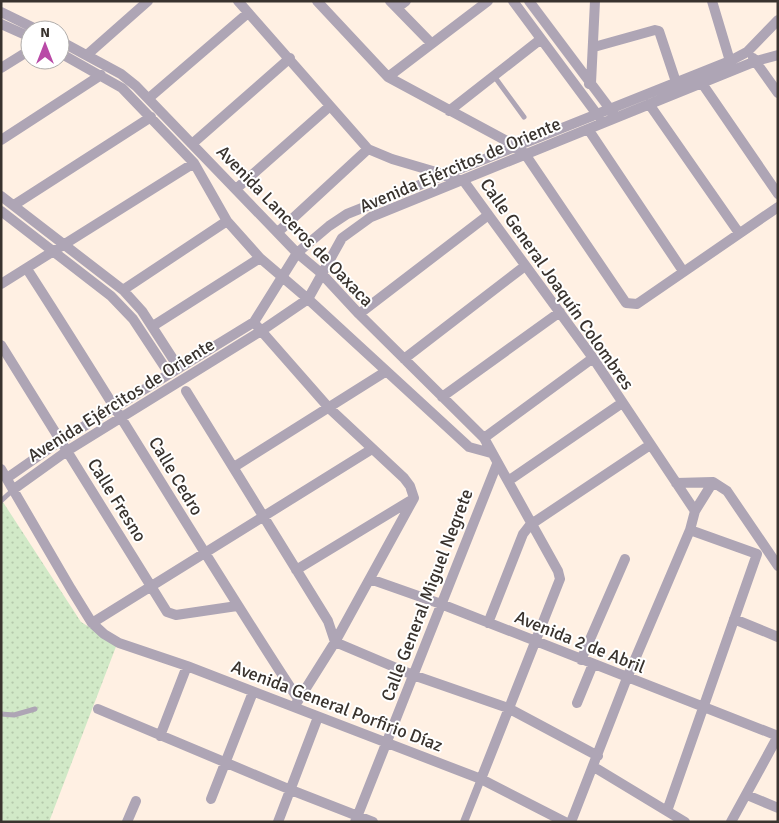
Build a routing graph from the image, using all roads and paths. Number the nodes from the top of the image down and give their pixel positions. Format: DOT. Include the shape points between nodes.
graph roads {
  1 [pos="148,1"];
  2 [pos="238,1"];
  3 [pos="317,1"];
  4 [pos="406,1"];
  5 [pos="488,1"];
  6 [pos="513,1"];
  7 [pos="529,1"];
  8 [pos="595,1"];
  9 [pos="712,1"];
  10 [pos="393,5"];
  11 [pos="1,12"];
  12 [pos="248,12"];
  13 [pos="778,20"];
  14 [pos="20,21"];
  15 [pos="1,24"];
  16 [pos="20,33"];
  17 [pos="541,39"];
  18 [pos="431,44"];
  19 [pos="70,46"];
  20 [pos="594,48"];
  21 [pos="747,52"];
  22 [pos="88,54"];
  23 [pos="778,55"];
  24 [pos="20,56"];
  25 [pos="70,58"];
  26 [pos="290,58"];
  27 [pos="730,60"];
  28 [pos="756,61"];
  29 [pos="1,68"];
  30 [pos="101,75"];
  31 [pos="494,76"];
  32 [pos="388,77"];
  33 [pos="699,79"];
  34 [pos="676,82"];
  35 [pos="590,83"];
  36 [pos="579,91"];
  37 [pos="778,93"];
  38 [pos="149,98"];
  39 [pos="650,104"];
  40 [pos="330,106"];
  41 [pos="609,108"];
  42 [pos="449,111"];
  43 [pos="596,113"];
  44 [pos="151,117"];
  45 [pos="524,117"];
  46 [pos="616,118"];
  47 [pos="603,123"];
  48 [pos="588,129"];
  49 [pos="1,140"];
  50 [pos="192,144"];
  51 [pos="516,146"];
  52 [pos="368,149"];
  53 [pos="525,154"];
  54 [pos="194,162"];
  55 [pos="445,174"];
  56 [pos="463,180"];
  57 [pos="236,189"];
  58 [pos="778,194"];
  59 [pos="1,196"];
  60 [pos="14,205"];
  61 [pos="778,207"];
  62 [pos="1,211"];
  63 [pos="487,216"];
  64 [pos="227,221"];
  65 [pos="278,232"];
  66 [pos="739,233"];
  67 [pos="64,245"];
  68 [pos="53,252"];
  69 [pos="298,253"];
  70 [pos="260,258"];
  71 [pos="525,266"];
  72 [pos="27,268"];
  73 [pos="683,272"];
  74 [pos="321,273"];
  75 [pos="282,278"];
  76 [pos="1,284"];
  77 [pos="123,290"];
  78 [pos="308,299"];
  79 [pos="142,311"];
  80 [pos="560,312"];
  81 [pos="358,314"];
  82 [pos="133,319"];
  83 [pos="254,322"];
  84 [pos="153,326"];
  85 [pos="261,331"];
  86 [pos="1,346"];
  87 [pos="593,358"];
  88 [pos="173,359"];
  89 [pos="404,359"];
  90 [pos="189,362"];
  91 [pos="164,366"];
  92 [pos="195,372"];
  93 [pos="385,372"];
  94 [pos="162,379"];
  95 [pos="168,389"];
  96 [pos="186,390"];
  97 [pos="442,397"];
  98 [pos="622,403"];
  99 [pos="117,407"];
  100 [pos="329,408"];
  101 [pos="123,418"];
  102 [pos="484,438"];
  103 [pos="60,441"];
  104 [pos="650,445"];
  105 [pos="372,449"];
  106 [pos="67,451"];
  107 [pos="490,453"];
  108 [pos="497,464"];
  109 [pos="234,467"];
  110 [pos="3,477"];
  111 [pos="508,480"];
  112 [pos="676,482"];
  113 [pos="713,482"];
  114 [pos="14,489"];
  115 [pos="414,498"];
  116 [pos="1,501"];
  117 [pos="695,511"];
  118 [pos="265,516"];
  119 [pos="530,525"];
  120 [pos="690,530"];
  121 [pos="204,553"];
  122 [pos="625,559"];
  123 [pos="778,566"];
  124 [pos="296,570"];
  125 [pos="370,579"];
  126 [pos="151,586"];
  127 [pos="441,604"];
  128 [pos="237,606"];
  129 [pos="734,618"];
  130 [pos="488,622"];
  131 [pos="94,625"];
  132 [pos="778,637"];
  133 [pos="534,641"];
  134 [pos="335,642"];
  135 [pos="581,660"];
  136 [pos="593,664"];
  137 [pos="186,666"];
  138 [pos="413,675"];
  139 [pos="627,678"];
  140 [pos="253,692"];
  141 [pos="296,703"];
  142 [pos="578,703"];
  143 [pos="702,707"];
  144 [pos="508,708"];
  145 [pos="35,709"];
  146 [pos="98,710"];
  147 [pos="1,714"];
  148 [pos="318,717"];
  149 [pos="160,736"];
  150 [pos="778,736"];
  151 [pos="387,742"];
  152 [pos="598,756"];
  153 [pos="226,762"];
  154 [pos="594,767"];
  155 [pos="481,779"];
  156 [pos="291,790"];
  157 [pos="747,795"];
  158 [pos="211,799"];
  159 [pos="136,801"];
  160 [pos="778,808"];
  161 [pos="667,811"];
  162 [pos="356,819"];
  163 [pos="127,822"];
  164 [pos="278,822"];
  165 [pos="373,822"];
  166 [pos="464,822"];
  167 [pos="565,822"];
  168 [pos="571,822"];
  169 [pos="686,822"];
  170 [pos="731,822"];
  1 -- 22 [label="street"];
  2 -- 12 [label="street, Calle General Joaquín Colombres"];
  3 -- 32 [label="street"];
  4 -- 10 [label="street"];
  5 -- 18 [label="street"];
  6 -- 17 [label="street"];
  7 -- 35 [label="street"];
  8 -- 20 [label="street"];
  9 -- 27 [label="street"];
  10 -- 18 [label="street"];
  11 -- 14 [label="street"];
  12 -- 26 [label="street, Calle General Joaquín Colombres"];
  12 -- 38 [label="street"];
  13 -- 21 [label="street"];
  15 -- 16 [label="street"];
  17 -- 31 [label="street"];
  17 -- 36 [label="street"];
  18 -- 32 [label="street"];
  19 -- 22 [label="street, Avenida Lanceros de Oaxaca"];
  20 -- 34 [label="street" via="659,31"];
  20 -- 35 [label="street"];
  21 -- 27 [label="street, Avenida Ejércitos de Oriente"];
  21 -- 28 [label="street"];
  22 -- 38 [label="street, Avenida Lanceros de Oaxaca" via="121,74"];
  23 -- 28 [label="street, Avenida Ejércitos de Oriente"];
  24 -- 29 [label="street"];
  25 -- 30 [label="street, Avenida Lanceros de Oaxaca"];
  26 -- 40 [label="street, Calle General Joaquín Colombres"];
  26 -- 50 [label="street"];
  27 -- 33 [label="street, Avenida Ejércitos de Oriente"];
  28 -- 33 [label="street, Avenida Ejércitos de Oriente"];
  28 -- 37 [label="street"];
  30 -- 44 [label="street, Avenida Lanceros de Oaxaca" via="122,88"];
  30 -- 49 [label="street"];
  31 -- 42 [label="street"];
  31 -- 45 [label="lane"];
  32 -- 42 [label="street"];
  33 -- 34 [label="street, Avenida Ejércitos de Oriente"];
  33 -- 39 [label="street, Avenida Ejércitos de Oriente"];
  33 -- 58 [label="street"];
  34 -- 41 [label="street, Avenida Ejércitos de Oriente"];
  35 -- 36 [label="street"];
  35 -- 41 [label="street"];
  36 -- 43 [label="street"];
  38 -- 50 [label="street, Avenida Lanceros de Oaxaca"];
  39 -- 46 [label="street, Avenida Ejércitos de Oriente"];
  39 -- 66 [label="street"];
  40 -- 52 [label="street, Calle General Joaquín Colombres"];
  40 -- 57 [label="street"];
  41 -- 43 [label="street, Avenida Ejércitos de Oriente"];
  41 -- 46 [label="street"];
  42 -- 51 [label="street"];
  43 -- 47 [label="street"];
  43 -- 51 [label="street, Avenida Ejércitos de Oriente"];
  44 -- 54 [label="street, Avenida Lanceros de Oaxaca"];
  44 -- 60 [label="street"];
  46 -- 47 [label="street, Avenida Ejércitos de Oriente"];
  47 -- 48 [label="street, Avenida Ejércitos de Oriente"];
  48 -- 53 [label="street, Avenida Ejércitos de Oriente"];
  48 -- 73 [label="street"];
  50 -- 57 [label="street, Avenida Lanceros de Oaxaca"];
  51 -- 53 [label="street"];
  51 -- 55 [label="street, Avenida Ejércitos de Oriente"];
  52 -- 55 [label="street, Calle General Joaquín Colombres"];
  52 -- 65 [label="street"];
  53 -- 56 [label="street, Avenida Ejércitos de Oriente"];
  53 -- 73 [label="street" via="626,303 637,304"];
  54 -- 64 [label="street, Avenida Lanceros de Oaxaca"];
  54 -- 67 [label="street"];
  55 -- 56 [label="street, Calle General Joaquín Colombres"];
  55 -- 69 [label="street, Avenida Ejércitos de Oriente" via="347,214"];
  56 -- 63 [label="street, Calle General Joaquín Colombres"];
  56 -- 74 [label="street, Avenida Ejércitos de Oriente" via="356,226 342,238"];
  57 -- 65 [label="street, Avenida Lanceros de Oaxaca"];
  59 -- 60 [label="street"];
  60 -- 67 [label="street"];
  61 -- 66 [label="street"];
  62 -- 68 [label="street"];
  63 -- 71 [label="street, Calle General Joaquín Colombres"];
  63 -- 81 [label="street"];
  64 -- 70 [label="street, Avenida Lanceros de Oaxaca"];
  64 -- 77 [label="street"];
  65 -- 69 [label="street, Avenida Lanceros de Oaxaca"];
  66 -- 73 [label="street"];
  67 -- 68 [label="street"];
  67 -- 77 [label="street"];
  68 -- 72 [label="street"];
  68 -- 82 [label="street" via="111,296"];
  69 -- 74 [label="street, Avenida Lanceros de Oaxaca"];
  69 -- 75 [label="street, Avenida Ejércitos de Oriente"];
  70 -- 75 [label="street, Avenida Lanceros de Oaxaca"];
  70 -- 84 [label="street"];
  71 -- 80 [label="street, Calle General Joaquín Colombres"];
  71 -- 89 [label="street"];
  72 -- 76 [label="street"];
  72 -- 99 [label="street, Calle Cedro"];
  74 -- 78 [label="street, Avenida Ejércitos de Oriente"];
  74 -- 81 [label="street, Avenida Lanceros de Oaxaca"];
  75 -- 78 [label="street, Avenida Lanceros de Oaxaca"];
  75 -- 83 [label="street, Avenida Ejércitos de Oriente"];
  77 -- 79 [label="street"];
  78 -- 85 [label="street, Avenida Ejércitos de Oriente"];
  78 -- 93 [label="street, Avenida Lanceros de Oaxaca"];
  79 -- 82 [label="street"];
  79 -- 84 [label="street"];
  80 -- 87 [label="street, Calle General Joaquín Colombres"];
  80 -- 97 [label="street"];
  81 -- 89 [label="street, Avenida Lanceros de Oaxaca"];
  82 -- 91 [label="street"];
  83 -- 85 [label="street"];
  83 -- 90 [label="street, Avenida Ejércitos de Oriente"];
  84 -- 88 [label="street"];
  85 -- 92 [label="street, Avenida Ejércitos de Oriente"];
  85 -- 100 [label="street"];
  86 -- 103 [label="street, Calle Fresno"];
  87 -- 98 [label="street, Calle General Joaquín Colombres"];
  87 -- 102 [label="street"];
  88 -- 90 [label="street"];
  88 -- 91 [label="street"];
  89 -- 97 [label="street, Avenida Lanceros de Oaxaca"];
  90 -- 92 [label="street"];
  90 -- 94 [label="street, Avenida Ejércitos de Oriente"];
  91 -- 94 [label="street"];
  92 -- 95 [label="street, Avenida Ejércitos de Oriente"];
  92 -- 96 [label="street" via="193,385"];
  93 -- 100 [label="street"];
  93 -- 107 [label="street, Avenida Lanceros de Oaxaca" via="469,447"];
  94 -- 95 [label="street"];
  94 -- 99 [label="street, Avenida Ejércitos de Oriente"];
  95 -- 96 [label="street" via="175,392"];
  95 -- 101 [label="street, Avenida Ejércitos de Oriente"];
  96 -- 109 [label="street"];
  97 -- 102 [label="street, Avenida Lanceros de Oaxaca"];
  98 -- 104 [label="street, Calle General Joaquín Colombres"];
  98 -- 111 [label="street"];
  99 -- 101 [label="street, Calle Cedro"];
  99 -- 103 [label="street, Avenida Ejércitos de Oriente"];
  100 -- 105 [label="street"];
  100 -- 109 [label="street"];
  101 -- 106 [label="street, Avenida Ejércitos de Oriente"];
  101 -- 121 [label="street, Calle Cedro"];
  102 -- 107 [label="street, Avenida Lanceros de Oaxaca"];
  103 -- 106 [label="street, Calle Fresno"];
  103 -- 110 [label="street, Avenida Ejércitos de Oriente"];
  104 -- 112 [label="street, Calle General Joaquín Colombres"];
  104 -- 119 [label="street"];
  105 -- 115 [label="street" via="404,478"];
  105 -- 118 [label="street"];
  106 -- 114 [label="street, Avenida Ejércitos de Oriente"];
  106 -- 126 [label="street, Calle Fresno"];
  107 -- 108 [label="street, Avenida Lanceros de Oaxaca"];
  108 -- 111 [label="street, Avenida Lanceros de Oaxaca"];
  108 -- 127 [label="street, Calle General Miguel Negrete"];
  109 -- 118 [label="street"];
  110 -- 114 [label="street"];
  111 -- 119 [label="street, Avenida Lanceros de Oaxaca"];
  112 -- 113 [label="street"];
  112 -- 117 [label="street, Calle General Joaquín Colombres"];
  113 -- 117 [label="street"];
  113 -- 123 [label="street" via="727,491"];
  114 -- 116 [label="lane, Avenida Ejércitos de Oriente"];
  114 -- 131 [label="street"];
  115 -- 124 [label="street"];
  115 -- 125 [label="street"];
  117 -- 120 [label="street"];
  118 -- 121 [label="street"];
  118 -- 124 [label="street"];
  119 -- 130 [label="street" via="523,534"];
  119 -- 133 [label="street, Avenida Lanceros de Oaxaca" via="560,578"];
  120 -- 129 [label="street" via="757,554"];
  120 -- 139 [label="street"];
  121 -- 126 [label="street"];
  121 -- 128 [label="street, Calle Cedro"];
  122 -- 135 [label="street"];
  124 -- 134 [label="street" via="332,629"];
  125 -- 127 [label="street, Avenida 2 de Abril"];
  125 -- 134 [label="street"];
  126 -- 128 [label="street, Calle Fresno" via="171,614"];
  126 -- 131 [label="street"];
  127 -- 130 [label="street, Avenida 2 de Abril"];
  127 -- 138 [label="street, Calle General Miguel Negrete"];
  128 -- 141 [label="street, Calle Cedro"];
  129 -- 132 [label="street"];
  129 -- 143 [label="street"];
  130 -- 133 [label="street, Avenida 2 de Abril"];
  131 -- 137 [label="street, Avenida General Porfirio Díaz" via="119,643"];
  133 -- 135 [label="street, Avenida 2 de Abril"];
  133 -- 144 [label="street"];
  134 -- 138 [label="street"];
  134 -- 141 [label="street"];
  135 -- 136 [label="street, Avenida 2 de Abril"];
  136 -- 139 [label="street, Avenida 2 de Abril"];
  136 -- 142 [label="street"];
  137 -- 140 [label="street, Avenida General Porfirio Díaz"];
  137 -- 149 [label="street"];
  138 -- 144 [label="street"];
  138 -- 151 [label="street, Calle General Miguel Negrete"];
  139 -- 143 [label="street, Avenida 2 de Abril"];
  139 -- 152 [label="street"];
  140 -- 141 [label="street, Avenida General Porfirio Díaz"];
  140 -- 153 [label="street"];
  141 -- 148 [label="street, Avenida General Porfirio Díaz"];
  143 -- 150 [label="street, Avenida 2 de Abril"];
  143 -- 161 [label="street"];
  144 -- 152 [label="street"];
  144 -- 155 [label="street"];
  145 -- 147 [label="lane"];
  146 -- 149 [label="street"];
  148 -- 151 [label="street, Avenida General Porfirio Díaz"];
  148 -- 156 [label="street"];
  149 -- 153 [label="street"];
  150 -- 157 [label="street"];
  151 -- 155 [label="street, Avenida General Porfirio Díaz"];
  151 -- 162 [label="street, Calle General Miguel Negrete"];
  152 -- 154 [label="street"];
  153 -- 156 [label="street"];
  153 -- 158 [label="street"];
  154 -- 161 [label="street"];
  154 -- 168 [label="street"];
  155 -- 166 [label="street"];
  155 -- 167 [label="street, Avenida General Porfirio Díaz"];
  156 -- 162 [label="street"];
  156 -- 164 [label="street"];
  157 -- 160 [label="street"];
  157 -- 170 [label="street"];
  159 -- 163 [label="street"];
  161 -- 169 [label="street"];
  162 -- 165 [label="street"];
}
